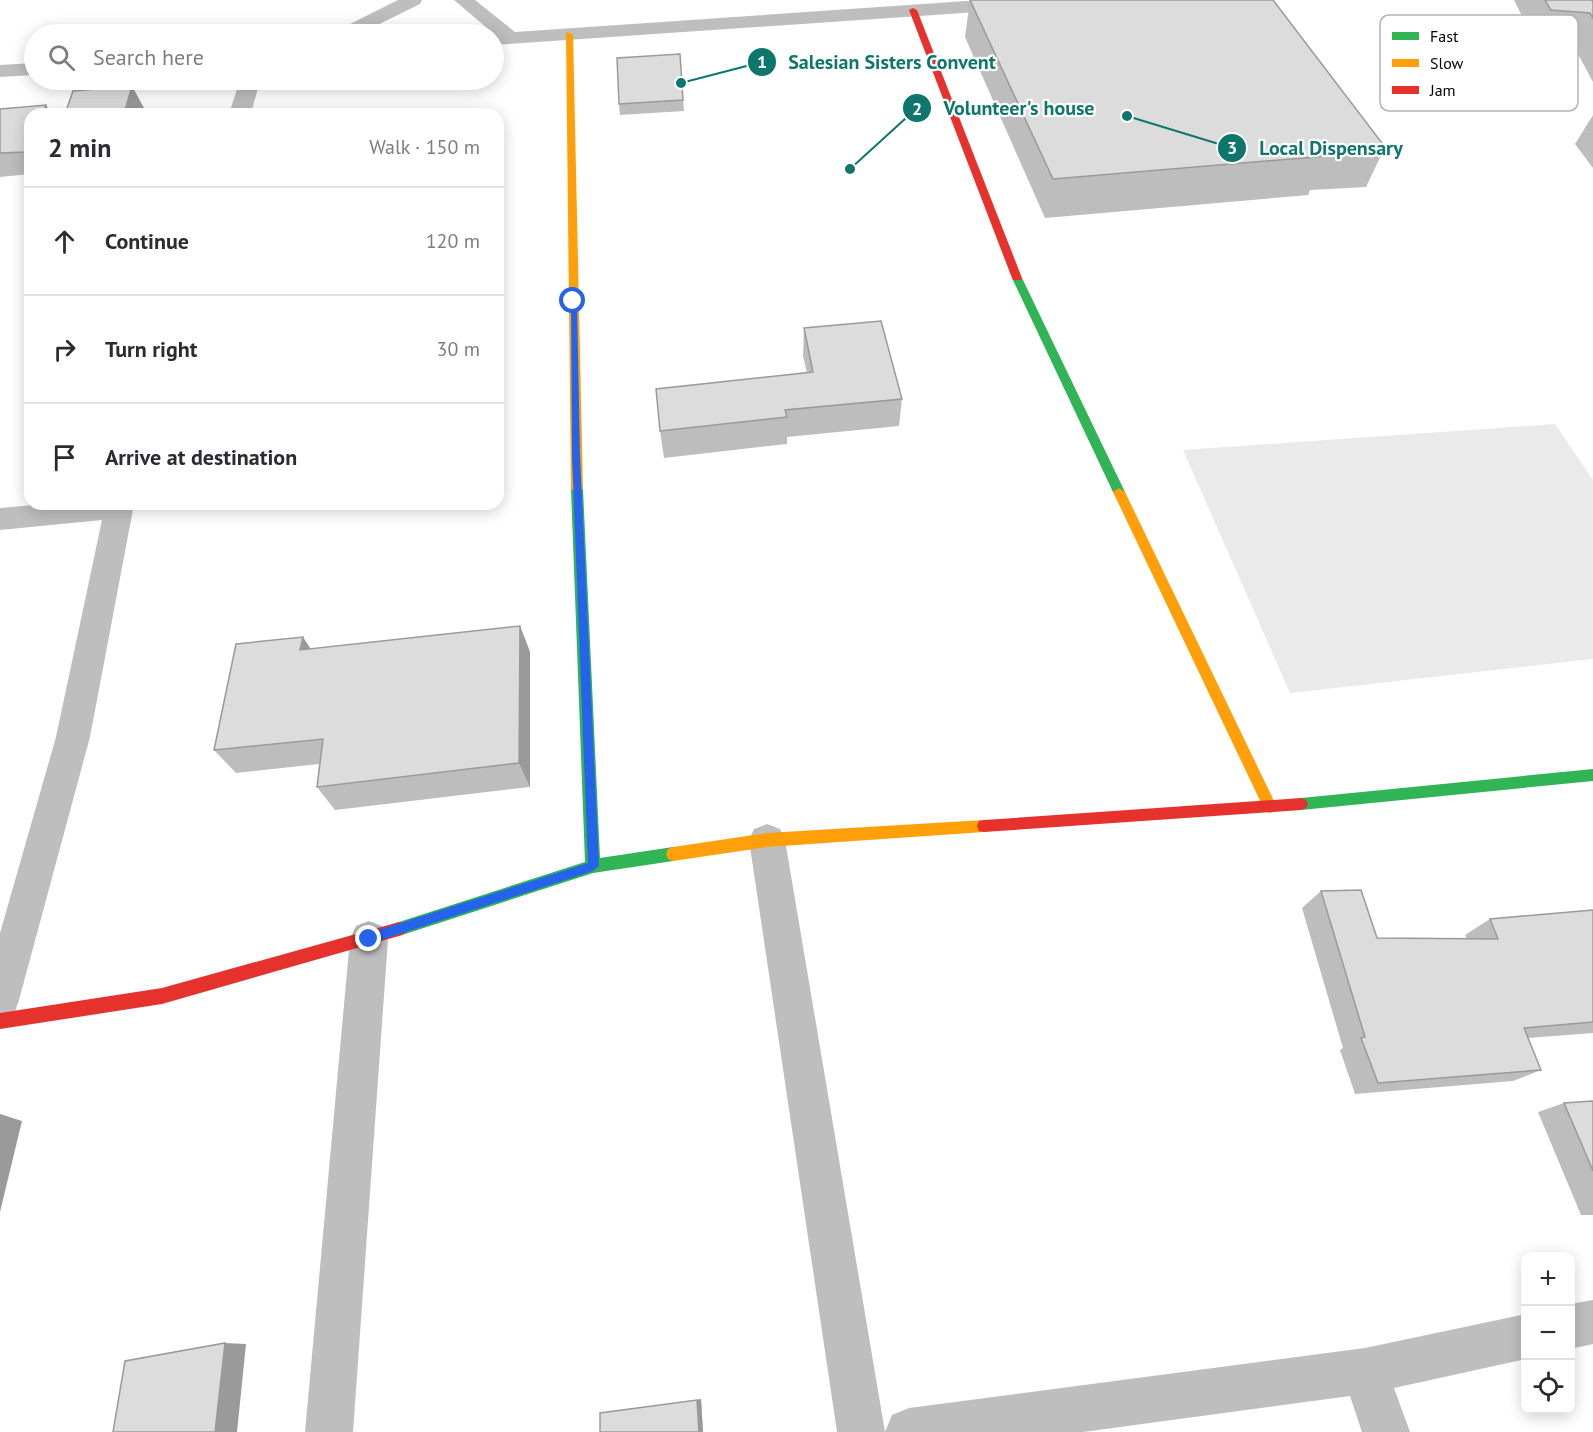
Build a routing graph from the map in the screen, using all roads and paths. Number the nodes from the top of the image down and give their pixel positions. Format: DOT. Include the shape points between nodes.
graph roads {
  1 [pos="413,0"];
  2 [pos="463,0"];
  3 [pos="1065,0"];
  4 [pos="914,10"];
  5 [pos="365,24"];
  6 [pos="488,24"];
  7 [pos="569,34"];
  8 [pos="504,38"];
  9 [pos="24,70"];
  10 [pos="0,71"];
  11 [pos="247,90"];
  12 [pos="242,108"];
  13 [pos="82,510"];
  14 [pos="118,510"];
  15 [pos="0,519"];
  16 [pos="1593,775"];
  17 [pos="1270,807"];
  18 [pos="767,840"];
  19 [pos="593,866"];
  20 [pos="369,939"];
  21 [pos="0,1000"];
  22 [pos="0,1021"];
  23 [pos="1593,1322"];
  24 [pos="1575,1326"];
  25 [pos="1521,1337"];
  26 [pos="1365,1371"];
  27 [pos="329,1432"];
  28 [pos="861,1432"];
  29 [pos="909,1432"];
  30 [pos="1386,1432"];
  1 -- 5 [label="street"];
  2 -- 6 [label="street"];
  3 -- 4 [label="street"];
  4 -- 7 [label="street" via="724,14"];
  4 -- 17 [label="street" via="1019,284"];
  7 -- 8 [label="street"];
  7 -- 19 [label="street" via="576,455"];
  9 -- 10 [label="street"];
  11 -- 12 [label="street"];
  13 -- 15 [label="street"];
  14 -- 21 [label="street" via="73,737"];
  16 -- 17 [label="street"];
  17 -- 18 [label="street"];
  18 -- 19 [label="street"];
  18 -- 28 [label="street"];
  19 -- 20 [label="street"];
  20 -- 22 [label="street" via="162,996"];
  20 -- 27 [label="street"];
  23 -- 24 [label="street"];
  25 -- 26 [label="street"];
  26 -- 29 [label="street"];
  26 -- 30 [label="street"];
}
